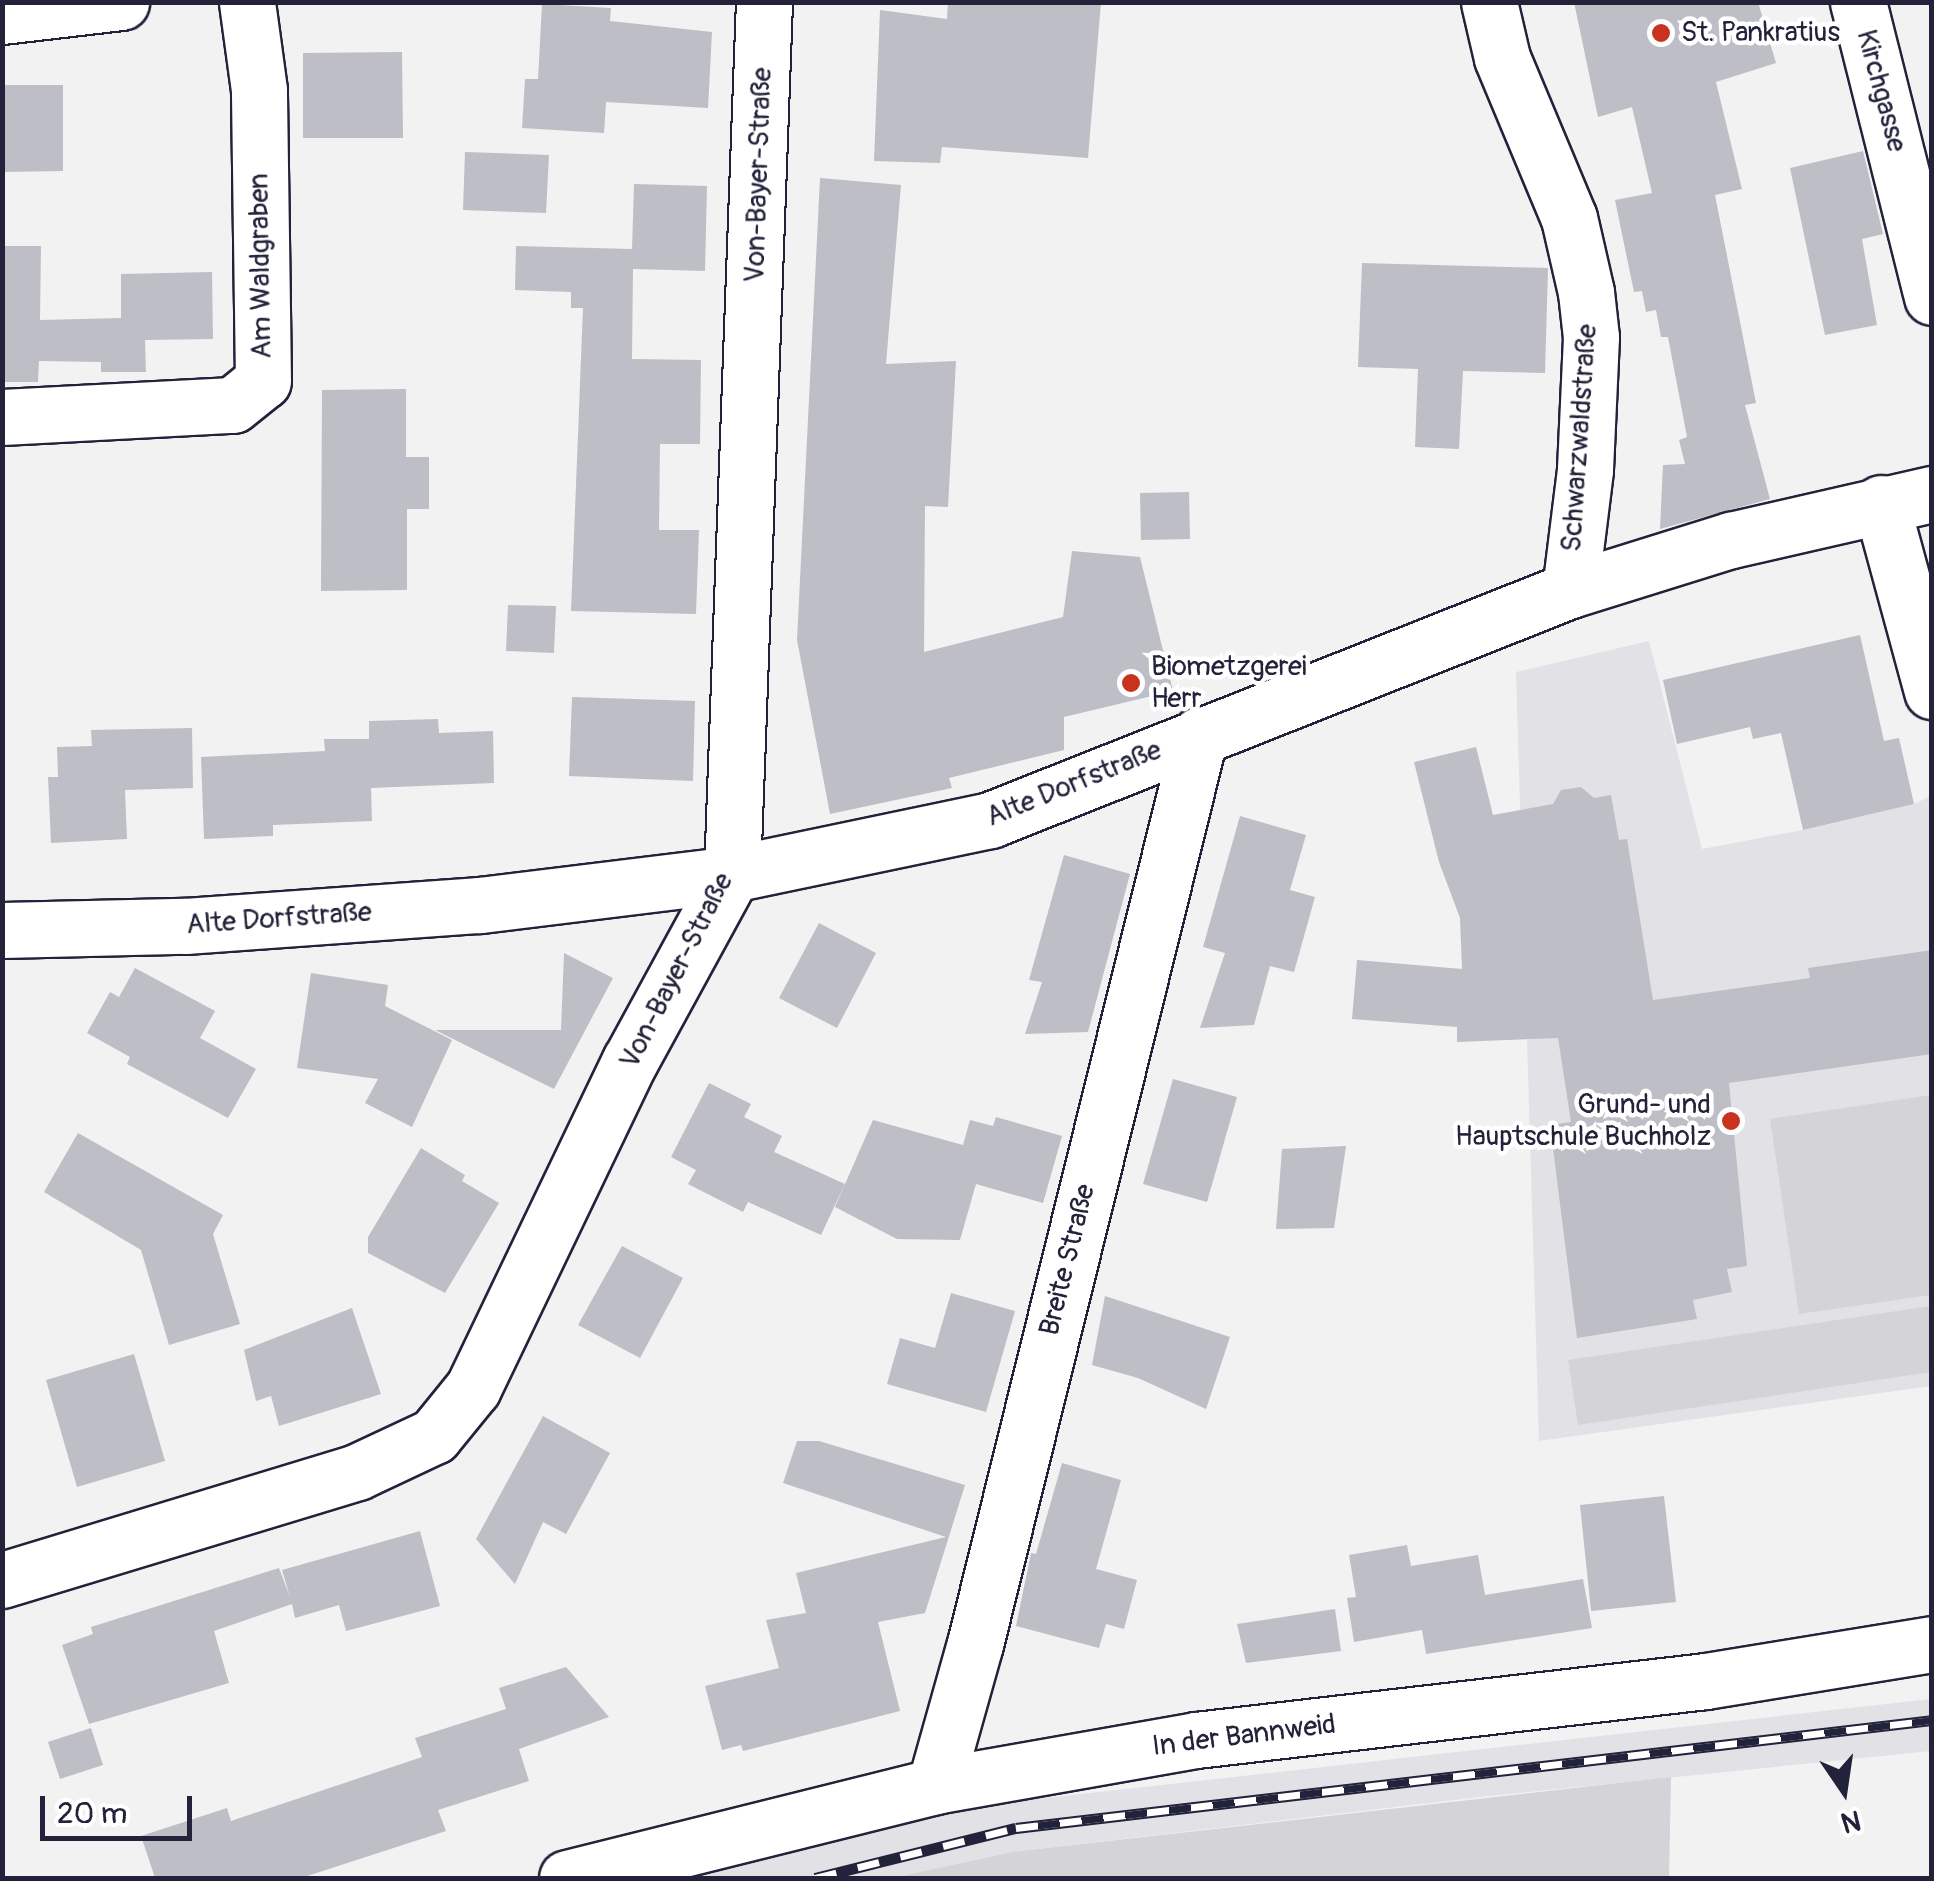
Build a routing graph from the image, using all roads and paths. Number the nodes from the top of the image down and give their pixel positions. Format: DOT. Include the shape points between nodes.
graph roads {
  1 [pos="121,2"];
  2 [pos="247,2"];
  3 [pos="764,2"];
  4 [pos="1489,2"];
  5 [pos="1858,2"];
  6 [pos="2,16"];
  7 [pos="1932,296"];
  8 [pos="2,417"];
  9 [pos="1906,498"];
  10 [pos="1570,590"];
  11 [pos="1932,691"];
  12 [pos="1200,734"];
  13 [pos="732,874"];
  14 [pos="2,930"];
  15 [pos="2,1580"];
  16 [pos="1932,1644"];
  17 [pos="934,1786"];
  18 [pos="566,1878"];
  1 -- 6 [label="street"];
  2 -- 8 [label="street, Am Waldgraben" via="258,90 262,381 233,405"];
  3 -- 13 [label="street, Von-Bayer-Straße"];
  4 -- 10 [label="street, Schwarzwaldstraße" via="1502,58 1569,218 1586,292 1591,337 1585,470"];
  5 -- 7 [label="street, Kirchgasse"];
  9 -- 10 [label="street, Alte Dorfstraße" via="1731,540"];
  9 -- 11 [label="street"];
  10 -- 12 [label="street, Alte Dorfstraße"];
  12 -- 13 [label="street, Alte Dorfstraße" via="990,820"];
  12 -- 17 [label="street, Breite Straße"];
  13 -- 14 [label="street, Alte Dorfstraße" via="480,905 185,926"];
  13 -- 15 [label="street, Von-Bayer-Straße" via="630,1061 473,1388 434,1436 357,1472"];
  16 -- 17 [label="street, In der Bannweid" via="1706,1682 1196,1740"];
  17 -- 18 [label="street, In der Bannweid"];
}
